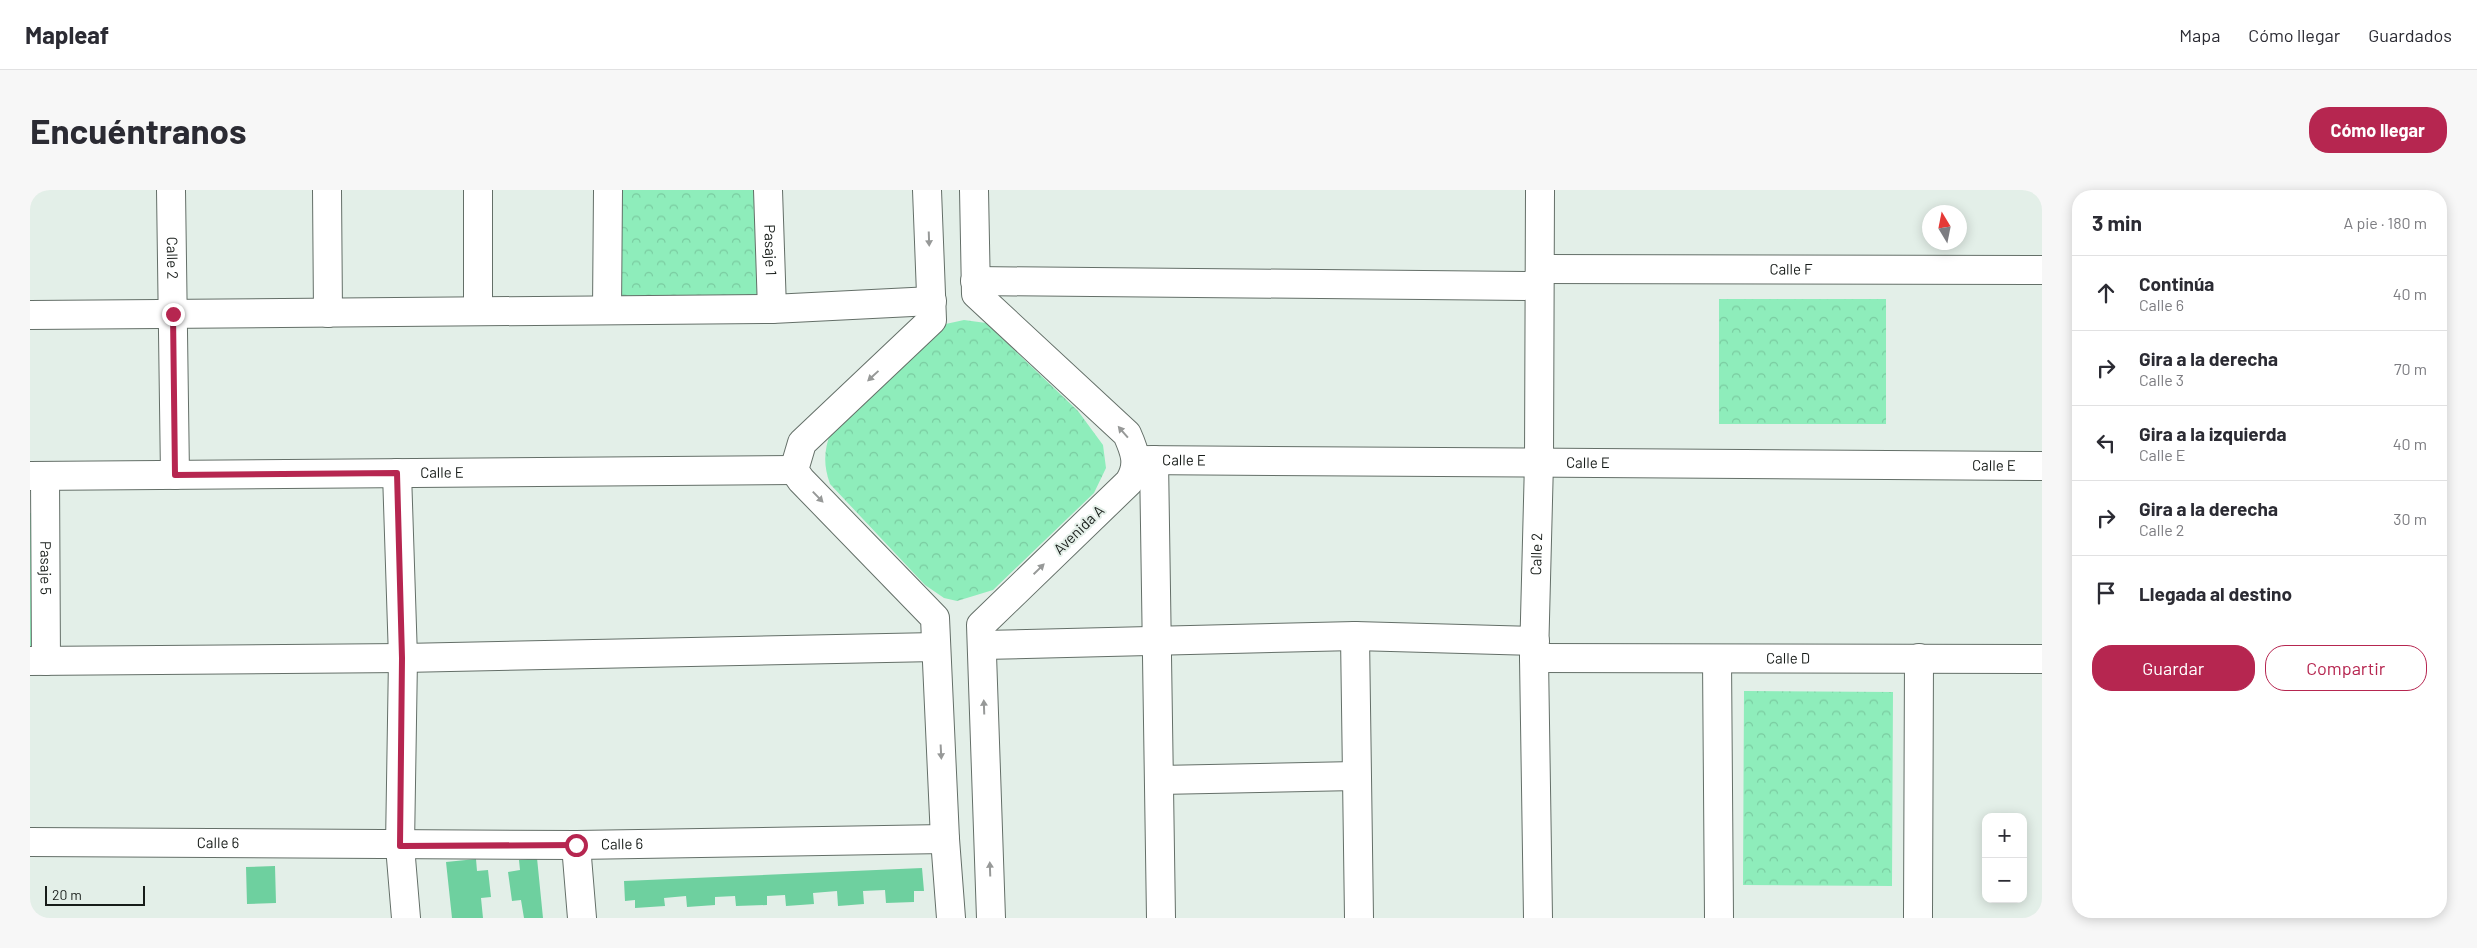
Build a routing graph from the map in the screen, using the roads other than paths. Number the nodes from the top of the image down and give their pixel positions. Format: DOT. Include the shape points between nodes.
graph roads {
  1 [pos="171,190"];
  2 [pos="327,190"];
  3 [pos="478,190"];
  4 [pos="608,190"];
  5 [pos="768,190"];
  6 [pos="928,190"];
  7 [pos="974,190"];
  8 [pos="1540,190"];
  9 [pos="2042,270"];
  10 [pos="1540,277"];
  11 [pos="975,281"];
  12 [pos="932,301"];
  13 [pos="772,309"];
  14 [pos="607,310"];
  15 [pos="478,311"];
  16 [pos="328,313"];
  17 [pos="173,314"];
  18 [pos="30,315"];
  19 [pos="1145,460"];
  20 [pos="1538,462"];
  21 [pos="2042,466"];
  22 [pos="794,470"];
  23 [pos="397,473"];
  24 [pos="175,475"];
  25 [pos="38,476"];
  26 [pos="1355,636"];
  27 [pos="1158,641"];
  28 [pos="982,645"];
  29 [pos="936,647"];
  30 [pos="1535,650"];
  31 [pos="402,658"];
  32 [pos="1919,658"];
  33 [pos="1717,659"];
  34 [pos="2042,659"];
  35 [pos="38,661"];
  36 [pos="1356,776"];
  37 [pos="1159,780"];
  38 [pos="945,839"];
  39 [pos="30,842"];
  40 [pos="576,845"];
  41 [pos="400,846"];
  42 [pos="406,918"];
  43 [pos="582,918"];
  44 [pos="951,918"];
  45 [pos="991,918"];
  46 [pos="1161,918"];
  47 [pos="1359,918"];
  48 [pos="1538,918"];
  49 [pos="1719,918"];
  50 [pos="1918,918"];
  1 -- 17 [label="street, Calle 2"];
  2 -- 16 [label="street"];
  3 -- 15 [label="street"];
  4 -- 14 [label="street"];
  5 -- 13 [label="street, Pasaje 1"];
  6 -- 12 [label="street, one-way"];
  7 -- 11 [label="street"];
  8 -- 10 [label="street, Calle 2"];
  9 -- 10 [label="street, Calle F"];
  10 -- 11 [label="street, Calle F"];
  10 -- 20 [label="street, Calle 2"];
  19 -- 11 [label="street, one-way" via="1126,434 976,294"];
  12 -- 13 [label="street"];
  12 -- 22 [label="street, one-way" via="932,320 802,444"];
  13 -- 14 [label="street"];
  14 -- 15 [label="street"];
  15 -- 16 [label="street"];
  16 -- 17 [label="street"];
  17 -- 18 [label="street"];
  17 -- 24 [label="street, Calle 2"];
  19 -- 20 [label="street, Calle E"];
  19 -- 27 [label="street"];
  28 -- 19 [label="street, Avenida A, one-way" via="981,625 1129,482"];
  20 -- 21 [label="street, Calle E"];
  20 -- 30 [label="street, Calle 2"];
  22 -- 23 [label="street, Calle E"];
  22 -- 29 [label="street, one-way" via="935,618"];
  23 -- 24 [label="street, Calle E"];
  23 -- 31 [label="street"];
  24 -- 25 [label="street, Calle E"];
  25 -- 35 [label="street, Pasaje 5"];
  26 -- 27 [label="street, Calle D"];
  26 -- 30 [label="street, Calle D"];
  26 -- 36 [label="street"];
  27 -- 28 [label="street, Calle D"];
  27 -- 37 [label="street"];
  45 -- 28 [label="street, Avenida A, one-way"];
  29 -- 31 [label="street"];
  29 -- 38 [label="street, one-way"];
  30 -- 33 [label="street, Calle D"];
  30 -- 48 [label="street, Calle 2"];
  31 -- 35 [label="street"];
  31 -- 41 [label="street"];
  32 -- 33 [label="street, Calle D"];
  32 -- 34 [label="street, Calle D"];
  32 -- 50 [label="street"];
  33 -- 49 [label="street"];
  36 -- 37 [label="street"];
  36 -- 47 [label="street"];
  37 -- 46 [label="street"];
  38 -- 40 [label="street, Calle 6"];
  38 -- 44 [label="street"];
  39 -- 41 [label="street, Calle 6"];
  40 -- 41 [label="street, Calle 6"];
  40 -- 43 [label="street"];
  41 -- 42 [label="street"];
}
